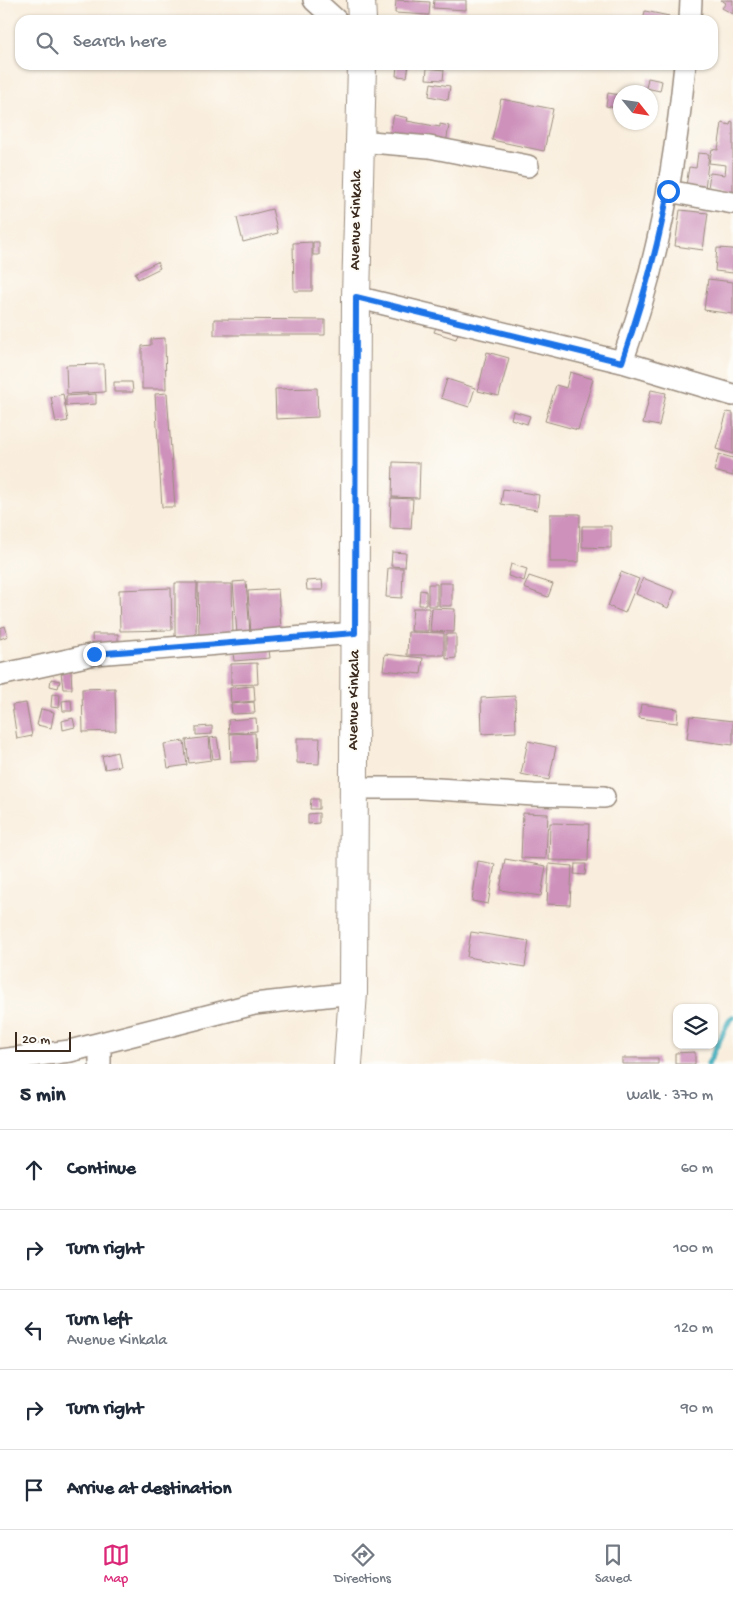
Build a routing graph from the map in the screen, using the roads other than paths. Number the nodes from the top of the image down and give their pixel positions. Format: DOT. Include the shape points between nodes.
graph roads {
  1 [pos="314,0"];
  2 [pos="361,0"];
  3 [pos="692,0"];
  4 [pos="330,15"];
  5 [pos="362,15"];
  6 [pos="690,15"];
  7 [pos="362,70"];
  8 [pos="685,70"];
  9 [pos="359,141"];
  10 [pos="528,166"];
  11 [pos="668,191"];
  12 [pos="733,203"];
  13 [pos="356,297"];
  14 [pos="622,362"];
  15 [pos="733,395"];
  16 [pos="355,633"];
  17 [pos="0,675"];
  18 [pos="354,788"];
  19 [pos="604,797"];
  20 [pos="353,993"];
  21 [pos="100,1054"];
  22 [pos="0,1060"];
  23 [pos="348,1064"];
  1 -- 4 [label="street"];
  2 -- 5 [label="main road"];
  3 -- 6 [label="street"];
  7 -- 9 [label="main road, Avenue Kinkala"];
  8 -- 11 [label="street" via="680,122"];
  9 -- 10 [label="street" via="429,147"];
  9 -- 13 [label="main road, Avenue Kinkala"];
  11 -- 12 [label="street"];
  11 -- 14 [label="street" via="642,301"];
  13 -- 14 [label="street"];
  13 -- 16 [label="main road, Avenue Kinkala"];
  14 -- 15 [label="street"];
  16 -- 17 [label="street" via="94,654"];
  16 -- 18 [label="main road, Avenue Kinkala"];
  18 -- 19 [label="street"];
  18 -- 20 [label="main road, Avenue Kinkala"];
  20 -- 21 [label="street" via="254,1004"];
  20 -- 23 [label="main road, Avenue Kinkala"];
  21 -- 22 [label="street" via="70,1051"];
}
